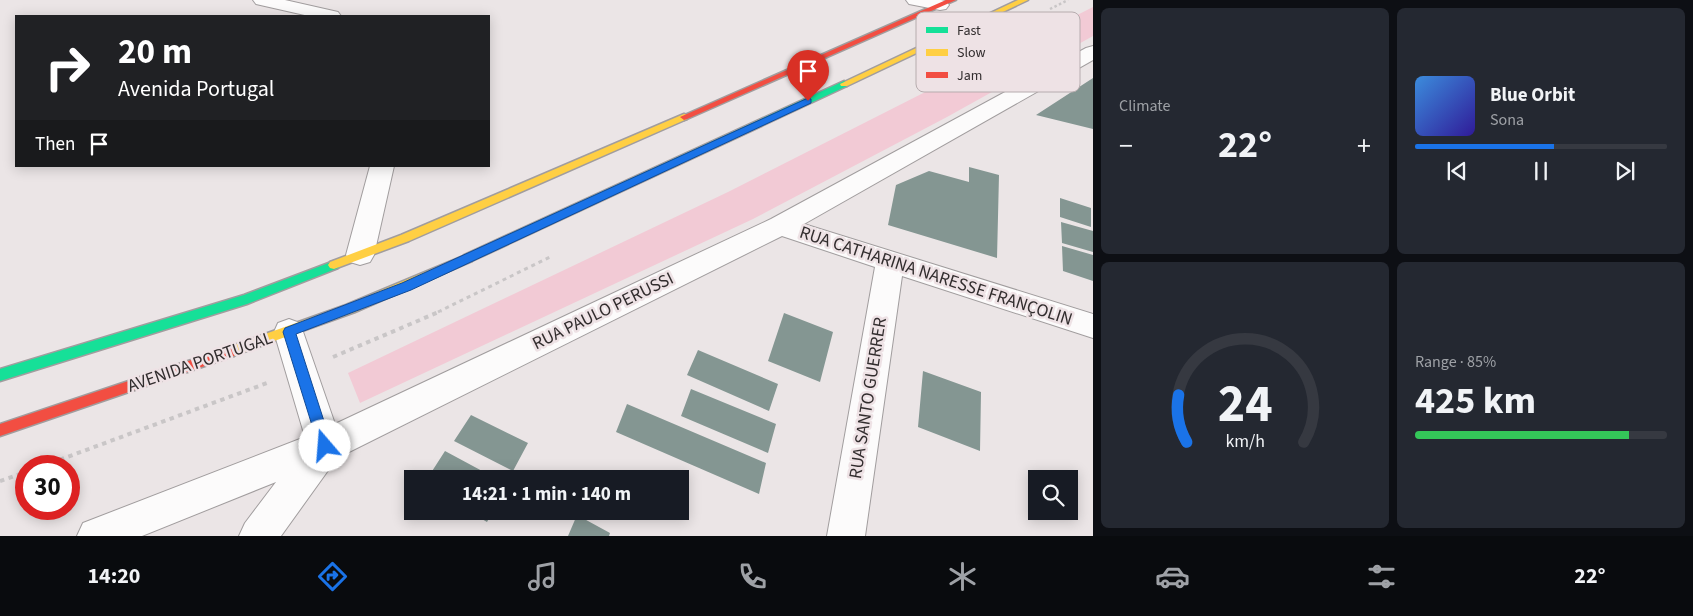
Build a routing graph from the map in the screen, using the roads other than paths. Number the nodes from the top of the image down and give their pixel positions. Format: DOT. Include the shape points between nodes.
graph roads {
  1 [pos="262,0"];
  2 [pos="914,0"];
  3 [pos="1024,0"];
  4 [pos="946,2"];
  5 [pos="923,12"];
  6 [pos="998,12"];
  7 [pos="328,15"];
  8 [pos="916,15"];
  9 [pos="916,50"];
  10 [pos="1093,52"];
  11 [pos="1080,59"];
  12 [pos="1021,92"];
  13 [pos="382,167"];
  14 [pos="780,226"];
  15 [pos="360,255"];
  16 [pos="890,261"];
  17 [pos="1093,326"];
  18 [pos="289,332"];
  19 [pos="0,374"];
  20 [pos="0,430"];
  21 [pos="325,446"];
  22 [pos="96,536"];
  23 [pos="258,536"];
  24 [pos="846,536"];
  1 -- 7 [label="street"];
  2 -- 4 [label="street"];
  3 -- 6 [label="main road, AVENIDA PORTUGAL"];
  4 -- 5 [label="main road"];
  8 -- 15 [label="main road"];
  9 -- 18 [label="main road, AVENIDA PORTUGAL" via="406,287"];
  10 -- 11 [label="street, RUA PAULO PERUSSI"];
  12 -- 14 [label="street, RUA PAULO PERUSSI"];
  13 -- 15 [label="street"];
  14 -- 16 [label="street, RUA CATHARINA NARESSE FRANÇOLIN"];
  14 -- 21 [label="street, RUA PAULO PERUSSI"];
  15 -- 19 [label="main road" via="247,299"];
  16 -- 17 [label="street, RUA CATHARINA NARESSE FRANÇOLIN"];
  16 -- 24 [label="street, RUA SANTO GUERRER"];
  18 -- 20 [label="main road, AVENIDA PORTUGAL"];
  18 -- 21 [label="street"];
  21 -- 22 [label="street, RUA PAULO PERUSSI"];
  21 -- 23 [label="street"];
}
